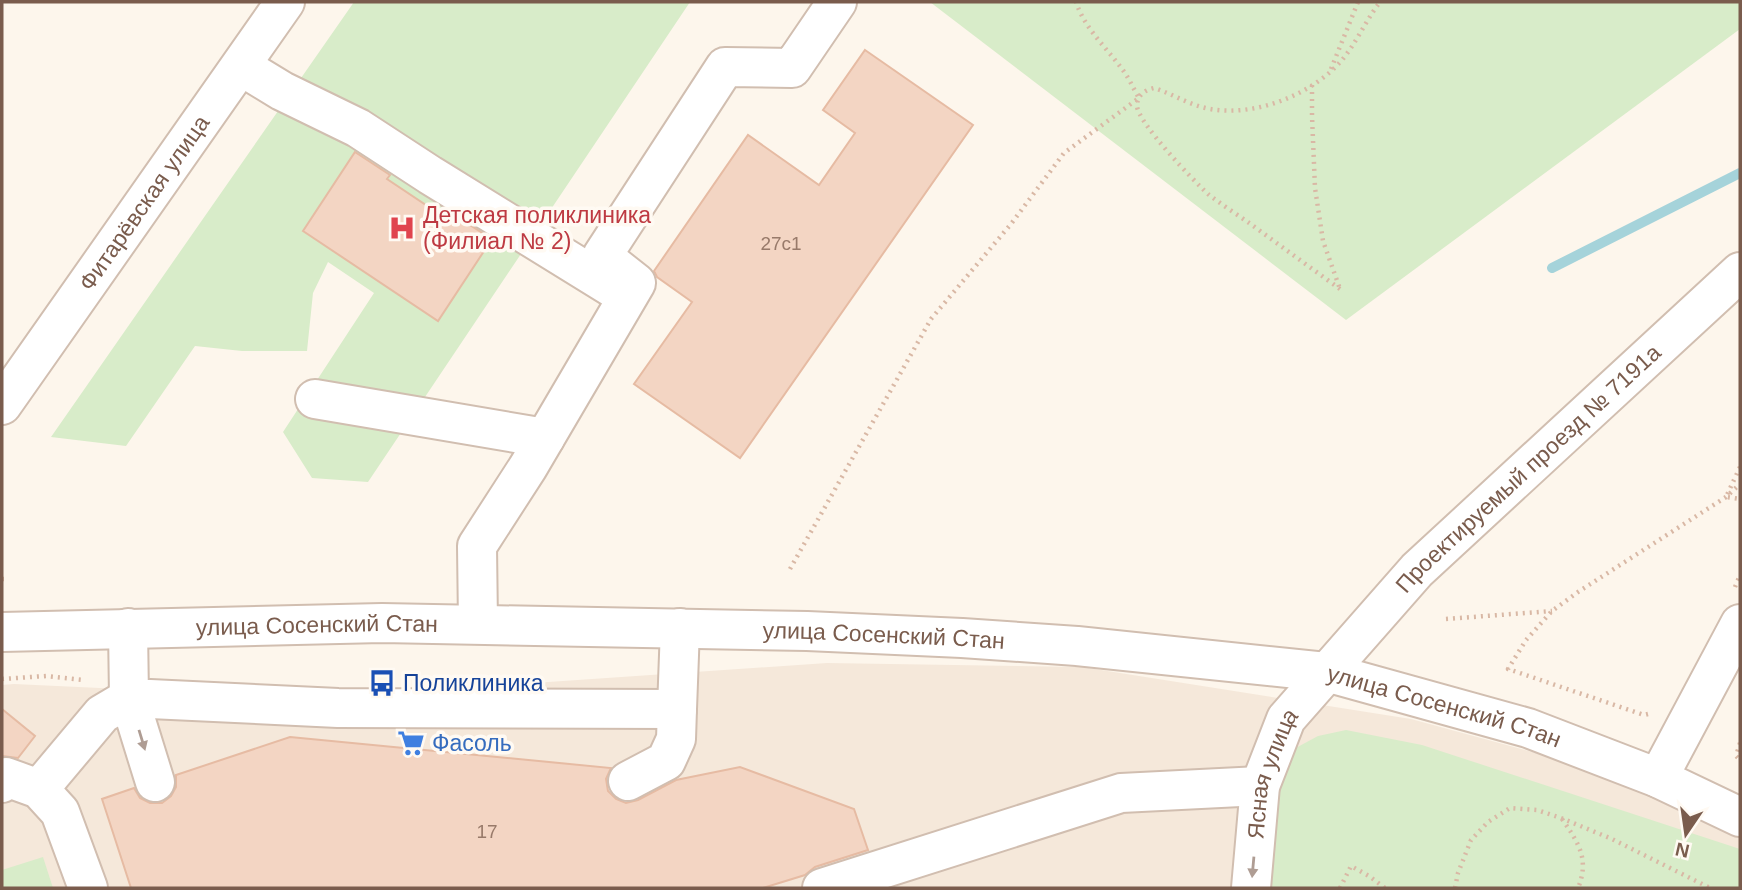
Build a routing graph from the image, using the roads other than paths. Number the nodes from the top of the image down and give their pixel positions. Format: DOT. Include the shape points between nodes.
graph roads {
  1 [pos="285,2"];
  2 [pos="837,2"];
  3 [pos="241,66"];
  4 [pos="1740,272"];
  5 [pos="627,297"];
  6 [pos="315,399"];
  7 [pos="2,405"];
  8 [pos="545,438"];
  9 [pos="1735,611"];
  10 [pos="478,624"];
  11 [pos="128,628"];
  12 [pos="680,628"];
  13 [pos="2,632"];
  14 [pos="1326,672"];
  15 [pos="129,698"];
  16 [pos="677,709"];
  17 [pos="1658,778"];
  18 [pos="12,781"];
  19 [pos="155,782"];
  20 [pos="628,782"];
  21 [pos="1260,786"];
  22 [pos="1740,817"];
  23 [pos="88,888"];
  24 [pos="822,888"];
  25 [pos="1251,888"];
  1 -- 3 [label="street, Фитарёвская улица"];
  2 -- 5 [label="street" via="792,68 726,68 602,256 636,283"];
  3 -- 5 [label="street" via="358,128"];
  3 -- 7 [label="street, Фитарёвская улица"];
  4 -- 14 [label="street, Проектируемый проезд № 7191а" via="1417,570"];
  5 -- 8 [label="street"];
  6 -- 8 [label="street"];
  8 -- 10 [label="street" via="477,546"];
  9 -- 17 [label="street"];
  10 -- 11 [label="street, улица Сосенский Стан"];
  10 -- 12 [label="street, улица Сосенский Стан"];
  11 -- 13 [label="street, улица Сосенский Стан"];
  11 -- 15 [label="street"];
  12 -- 14 [label="street, улица Сосенский Стан" via="962,638"];
  12 -- 16 [label="street"];
  14 -- 17 [label="street, улица Сосенский Стан" via="1528,728"];
  14 -- 21 [label="street, Ясная улица" via="1286,719"];
  15 -- 16 [label="street" via="338,708"];
  15 -- 18 [label="street"];
  15 -- 19 [label="street, one-way"];
  16 -- 20 [label="street" via="676,739 666,761"];
  17 -- 22 [label="street, улица Сосенский Стан"];
  18 -- 23 [label="street" via="60,812"];
  21 -- 24 [label="street" via="1121,793"];
  21 -- 25 [label="street, Ясная улица, one-way"];
}
